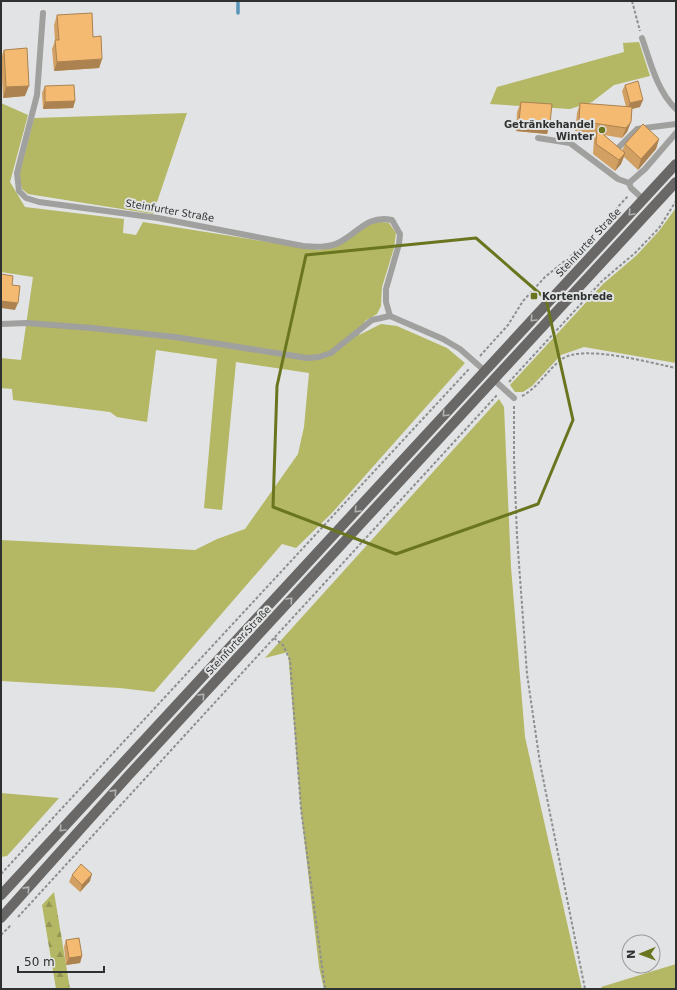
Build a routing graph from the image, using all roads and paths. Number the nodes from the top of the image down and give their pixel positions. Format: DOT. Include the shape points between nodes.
graph roads {
  1 [pos="632,1"];
  2 [pos="43,13"];
  3 [pos="642,38"];
  4 [pos="676,109"];
  5 [pos="676,124"];
  6 [pos="676,133"];
  7 [pos="538,138"];
  8 [pos="618,148"];
  9 [pos="676,164"];
  10 [pos="676,182"];
  11 [pos="629,183"];
  12 [pos="633,190"];
  13 [pos="644,199"];
  14 [pos="676,201"];
  15 [pos="390,316"];
  16 [pos="1,324"];
  17 [pos="475,362"];
  18 [pos="676,368"];
  19 [pos="485,371"];
  20 [pos="494,379"];
  21 [pos="503,388"];
  22 [pos="514,398"];
  23 [pos="274,638"];
  24 [pos="1,874"];
  25 [pos="1,895"];
  26 [pos="1,918"];
  27 [pos="17,918"];
  28 [pos="11,924"];
  29 [pos="1,936"];
  30 [pos="325,989"];
  31 [pos="585,989"];
  1 -- 3 [label="path"];
  2 -- 15 [label="lane, Steinfurter Straße" via="37,95 17,173 19,191 26,198 158,218 319,248 339,242 375,219 392,220 400,234 386,289"];
  3 -- 4 [label="lane" via="655,74 670,103"];
  5 -- 8 [label="lane" via="637,130"];
  6 -- 11 [label="lane" via="645,169"];
  7 -- 11 [label="lane" via="570,142 618,179"];
  9 -- 13 [label="main road, Steinfurter Straße"];
  10 -- 20 [label="main road, Steinfurter Straße"];
  11 -- 12 [label="lane"];
  12 -- 13 [label="lane"];
  12 -- 17 [label="path" via="576,251 545,277"];
  13 -- 19 [label="main road, Steinfurter Straße, one-way"];
  14 -- 21 [label="path" via="659,228 602,281"];
  15 -- 16 [label="lane" via="372,320 331,353 307,358 175,337 27,323"];
  15 -- 17 [label="lane" via="444,339"];
  17 -- 19 [label="lane"];
  17 -- 24 [label="path"];
  18 -- 22 [label="path" via="594,353 579,353 564,358 526,394"];
  19 -- 25 [label="main road, Steinfurter Straße, one-way"];
  20 -- 21 [label="lane"];
  26 -- 20 [label="main road, Steinfurter Straße, one-way"];
  21 -- 22 [label="lane"];
  21 -- 23 [label="path"];
  22 -- 31 [label="path" via="516,528 526,674 540,763"];
  23 -- 27 [label="path"];
  23 -- 30 [label="path" via="284,645 290,660 301,809"];
  28 -- 29 [label="path"];
}
